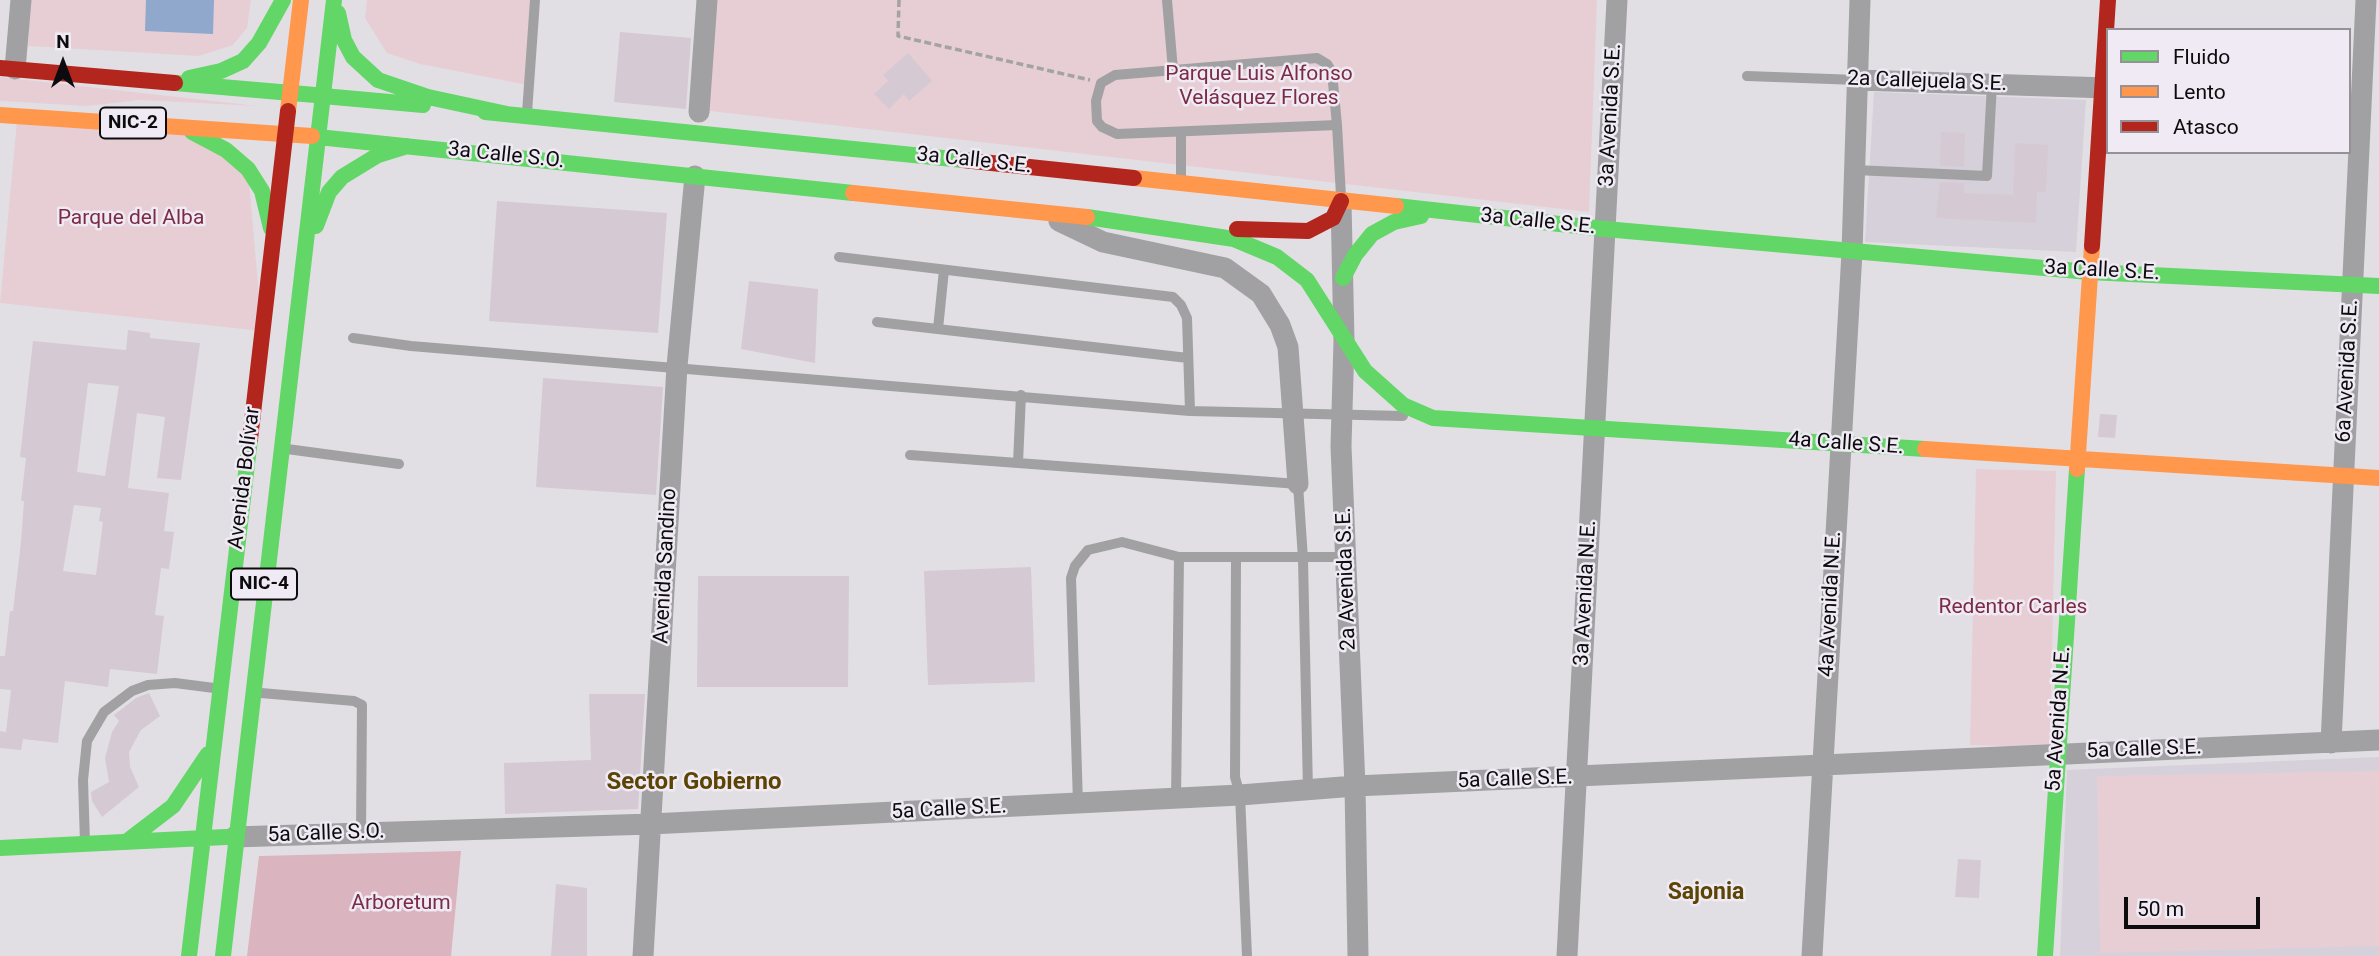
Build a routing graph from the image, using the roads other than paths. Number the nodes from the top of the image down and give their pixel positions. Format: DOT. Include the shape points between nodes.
graph roads {
  1 [pos="21,0"];
  2 [pos="282,0"];
  3 [pos="301,0"];
  4 [pos="336,0"];
  5 [pos="535,0"];
  6 [pos="707,0"];
  7 [pos="1167,0"];
  8 [pos="1617,0"];
  9 [pos="1860,0"];
  10 [pos="2108,0"];
  11 [pos="2366,0"];
  12 [pos="2107,28"];
  13 [pos="7,69"];
  14 [pos="1173,70"];
  15 [pos="1746,76"];
  16 [pos="1858,80"];
  17 [pos="165,83"];
  18 [pos="1992,84"];
  19 [pos="2106,88"];
  20 [pos="291,93"];
  21 [pos="2363,95"];
  22 [pos="323,96"];
  23 [pos="507,114"];
  24 [pos="0,115"];
  25 [pos="527,116"];
  26 [pos="699,122"];
  27 [pos="1337,125"];
  28 [pos="172,126"];
  29 [pos="1181,132"];
  30 [pos="287,134"];
  31 [pos="318,137"];
  32 [pos="407,146"];
  33 [pos="1855,170"];
  34 [pos="695,176"];
  35 [pos="1181,184"];
  36 [pos="1341,201"];
  37 [pos="1038,212"];
  38 [pos="1451,213"];
  39 [pos="1113,220"];
  40 [pos="1605,229"];
  41 [pos="274,244"];
  42 [pos="1852,252"];
  43 [pos="839,257"];
  44 [pos="944,270"];
  45 [pos="2088,272"];
  46 [pos="1343,278"];
  47 [pos="2352,285"];
  48 [pos="2379,286"];
  49 [pos="877,322"];
  50 [pos="937,329"];
  51 [pos="295,331"];
  52 [pos="353,338"];
  53 [pos="1344,341"];
  54 [pos="1188,358"];
  55 [pos="677,366"];
  56 [pos="1021,395"];
  57 [pos="1190,411"];
  58 [pos="1294,415"];
  59 [pos="1425,415"];
  60 [pos="1342,416"];
  61 [pos="1596,428"];
  62 [pos="1840,444"];
  63 [pos="281,448"];
  64 [pos="910,455"];
  65 [pos="2077,458"];
  66 [pos="1018,463"];
  67 [pos="398,464"];
  68 [pos="2343,476"];
  69 [pos="2379,478"];
  70 [pos="1298,484"];
  71 [pos="1179,557"];
  72 [pos="1346,557"];
  73 [pos="1236,558"];
  74 [pos="1303,559"];
  75 [pos="220,689"];
  76 [pos="251,692"];
  77 [pos="214,739"];
  78 [pos="2379,740"];
  79 [pos="2331,743"];
  80 [pos="2056,754"];
  81 [pos="1822,766"];
  82 [pos="1576,778"];
  83 [pos="1355,786"];
  84 [pos="1308,791"];
  85 [pos="1240,795"];
  86 [pos="1176,799"];
  87 [pos="1078,804"];
  88 [pos="651,824"];
  89 [pos="361,833"];
  90 [pos="234,837"];
  91 [pos="202,838"];
  92 [pos="159,840"];
  93 [pos="126,842"];
  94 [pos="85,844"];
  95 [pos="0,848"];
  96 [pos="198,875"];
  97 [pos="189,956"];
  98 [pos="223,956"];
  99 [pos="643,956"];
  100 [pos="1247,956"];
  101 [pos="1358,956"];
  102 [pos="1567,956"];
  103 [pos="1812,956"];
  104 [pos="2045,956"];
  1 -- 13 [label="street"];
  2 -- 17 [label="main road" via="259,43 243,61 221,71"];
  3 -- 20 [label="main road, Avenida Bolívar / NIC-4"];
  4 -- 22 [label="main road, NIC-4"];
  4 -- 23 [label="main road" via="348,49 371,75 418,94"];
  5 -- 25 [label="lane"];
  6 -- 26 [label="street"];
  7 -- 14 [label="lane"];
  8 -- 40 [label="street, 3a Avenida S.E."];
  9 -- 16 [label="street, 4a Avenida N.E."];
  10 -- 12 [label="main road, 5a Avenida N.E."];
  11 -- 21 [label="street, 6a Avenida S.E."];
  13 -- 17 [label="main road, NIC-2"];
  14 -- 27 [label="lane" via="1317,58 1332,72"];
  14 -- 29 [label="lane" via="1115,75 1101,83 1097,121 1116,134"];
  15 -- 16 [label="lane, 2a Callejuela S.E."];
  16 -- 18 [label="street, 2a Callejuela S.E."];
  16 -- 33 [label="street, 4a Avenida N.E."];
  17 -- 20 [label="main road, NIC-2"];
  18 -- 19 [label="street, 2a Callejuela S.E."];
  18 -- 33 [label="lane" via="1987,176"];
  19 -- 45 [label="main road, 5a Avenida N.E."];
  20 -- 22 [label="main road, NIC-2"];
  20 -- 30 [label="main road, Avenida Bolívar / NIC-4"];
  21 -- 47 [label="street, 6a Avenida S.E."];
  22 -- 23 [label="main road, 3a Calle S.O."];
  22 -- 31 [label="main road, NIC-4"];
  23 -- 25 [label="main road, 3a Calle S.O."];
  24 -- 28 [label="main road, NIC-2"];
  25 -- 26 [label="main road, 3a Calle S.O."];
  26 -- 35 [label="main road, 3a Calle S.E."];
  27 -- 29 [label="lane"];
  27 -- 36 [label="lane"];
  28 -- 30 [label="main road, NIC-2"];
  28 -- 41 [label="main road" via="212,142 248,169 266,204"];
  29 -- 35 [label="lane"];
  30 -- 31 [label="main road, NIC-2"];
  30 -- 41 [label="main road, Avenida Bolívar / NIC-4"];
  31 -- 32 [label="main road, 3a Calle S.O."];
  31 -- 51 [label="main road, Avenida Bolívar / NIC-4"];
  32 -- 34 [label="main road, 3a Calle S.O."];
  32 -- 51 [label="main road" via="359,165 330,192 316,225"];
  33 -- 42 [label="street, 4a Avenida N.E."];
  34 -- 37 [label="main road, 3a Calle S.E."];
  34 -- 55 [label="street, Avenida Sandino"];
  35 -- 36 [label="main road, 3a Calle S.E."];
  36 -- 38 [label="main road, 3a Calle S.E."];
  36 -- 39 [label="main road" via="1333,218 1294,233"];
  36 -- 46 [label="street, 2a Avenida S.E."];
  37 -- 39 [label="main road, 3a Calle S.E."];
  37 -- 58 [label="street" via="1104,242 1203,261 1246,281 1261,294 1288,347"];
  38 -- 40 [label="main road, 3a Calle S.E."];
  38 -- 46 [label="main road" via="1401,220 1377,230 1359,248"];
  39 -- 53 [label="main road, 3a Calle S.E." via="1234,239 1278,257 1319,294"];
  40 -- 42 [label="main road, 3a Calle S.E."];
  40 -- 61 [label="street, 3a Avenida N.E."];
  41 -- 75 [label="main road, Avenida Bolívar / NIC-4"];
  42 -- 45 [label="main road, 3a Calle S.E."];
  42 -- 62 [label="street, 4a Avenida N.E."];
  43 -- 44 [label="lane"];
  44 -- 50 [label="lane"];
  44 -- 54 [label="lane" via="1173,297 1187,318"];
  45 -- 47 [label="main road, 3a Calle S.E."];
  45 -- 65 [label="main road, 5a Avenida N.E."];
  46 -- 53 [label="street, 2a Avenida S.E."];
  47 -- 48 [label="main road, 3a Calle S.E."];
  47 -- 68 [label="street, 6a Avenida S.E."];
  49 -- 50 [label="lane"];
  50 -- 54 [label="lane"];
  51 -- 63 [label="main road, Avenida Bolívar / NIC-4"];
  52 -- 55 [label="lane"];
  53 -- 59 [label="main road, 4a Calle S.E." via="1387,393"];
  53 -- 60 [label="street, 2a Avenida S.E."];
  54 -- 57 [label="lane"];
  55 -- 56 [label="lane"];
  55 -- 88 [label="street, Avenida Sandino"];
  56 -- 57 [label="lane"];
  56 -- 66 [label="lane"];
  57 -- 58 [label="lane"];
  58 -- 60 [label="lane"];
  58 -- 70 [label="street"];
  59 -- 60 [label="lane"];
  59 -- 61 [label="main road, 4a Calle S.E."];
  60 -- 72 [label="street, 2a Avenida S.E."];
  61 -- 62 [label="main road, 4a Calle S.E."];
  61 -- 82 [label="street, 3a Avenida N.E."];
  62 -- 65 [label="main road, 4a Calle S.E."];
  62 -- 81 [label="street, 4a Avenida N.E."];
  63 -- 67 [label="lane"];
  63 -- 76 [label="main road, Avenida Bolívar / NIC-4"];
  64 -- 66 [label="lane"];
  65 -- 68 [label="main road, 4a Calle S.E."];
  65 -- 80 [label="main road, 5a Avenida N.E."];
  66 -- 70 [label="lane"];
  68 -- 69 [label="main road, 4a Calle S.E."];
  68 -- 79 [label="street, 6a Avenida S.E."];
  70 -- 74 [label="lane"];
  71 -- 73 [label="lane"];
  71 -- 86 [label="lane"];
  71 -- 87 [label="lane" via="1122,542 1088,550 1075,566 1071,578"];
  72 -- 74 [label="lane"];
  72 -- 83 [label="street, 2a Avenida S.E."];
  73 -- 74 [label="lane"];
  73 -- 85 [label="lane" via="1235,777"];
  74 -- 84 [label="lane"];
  75 -- 77 [label="main road, Avenida Bolívar / NIC-4"];
  75 -- 94 [label="lane" via="148,685 104,712 87,741"];
  76 -- 89 [label="lane" via="362,705"];
  76 -- 90 [label="main road, Avenida Bolívar / NIC-4"];
  77 -- 91 [label="main road, Avenida Bolívar / NIC-4"];
  77 -- 93 [label="main road" via="203,765 173,806"];
  78 -- 79 [label="street, 5a Calle S.E."];
  79 -- 80 [label="street, 5a Calle S.E."];
  80 -- 81 [label="street, 5a Calle S.E."];
  80 -- 104 [label="main road, 5a Avenida N.E."];
  81 -- 82 [label="street, 5a Calle S.E."];
  81 -- 103 [label="street, 4a Avenida N.E."];
  82 -- 83 [label="street, 5a Calle S.E."];
  82 -- 102 [label="street, 3a Avenida N.E."];
  83 -- 84 [label="street, 5a Calle S.E."];
  83 -- 101 [label="street, 2a Avenida S.E."];
  84 -- 85 [label="street, 5a Calle S.E."];
  85 -- 86 [label="street, 5a Calle S.E."];
  85 -- 100 [label="lane"];
  86 -- 87 [label="street, 5a Calle S.E."];
  87 -- 88 [label="street, 5a Calle S.E."];
  88 -- 89 [label="street, 5a Calle S.O."];
  88 -- 99 [label="street, Avenida Sandino"];
  89 -- 90 [label="street, 5a Calle S.O."];
  90 -- 91 [label="main road, 5a Calle S.O."];
  90 -- 98 [label="main road, Avenida Bolívar / NIC-4"];
  91 -- 92 [label="main road, 5a Calle S.O."];
  91 -- 96 [label="main road, Avenida Bolívar / NIC-4"];
  92 -- 93 [label="main road, 5a Calle S.O."];
  92 -- 96 [label="main road"];
  93 -- 94 [label="main road, 5a Calle S.O."];
  94 -- 95 [label="main road, 5a Calle S.O."];
  96 -- 97 [label="main road, Avenida Bolívar / NIC-4"];
}
